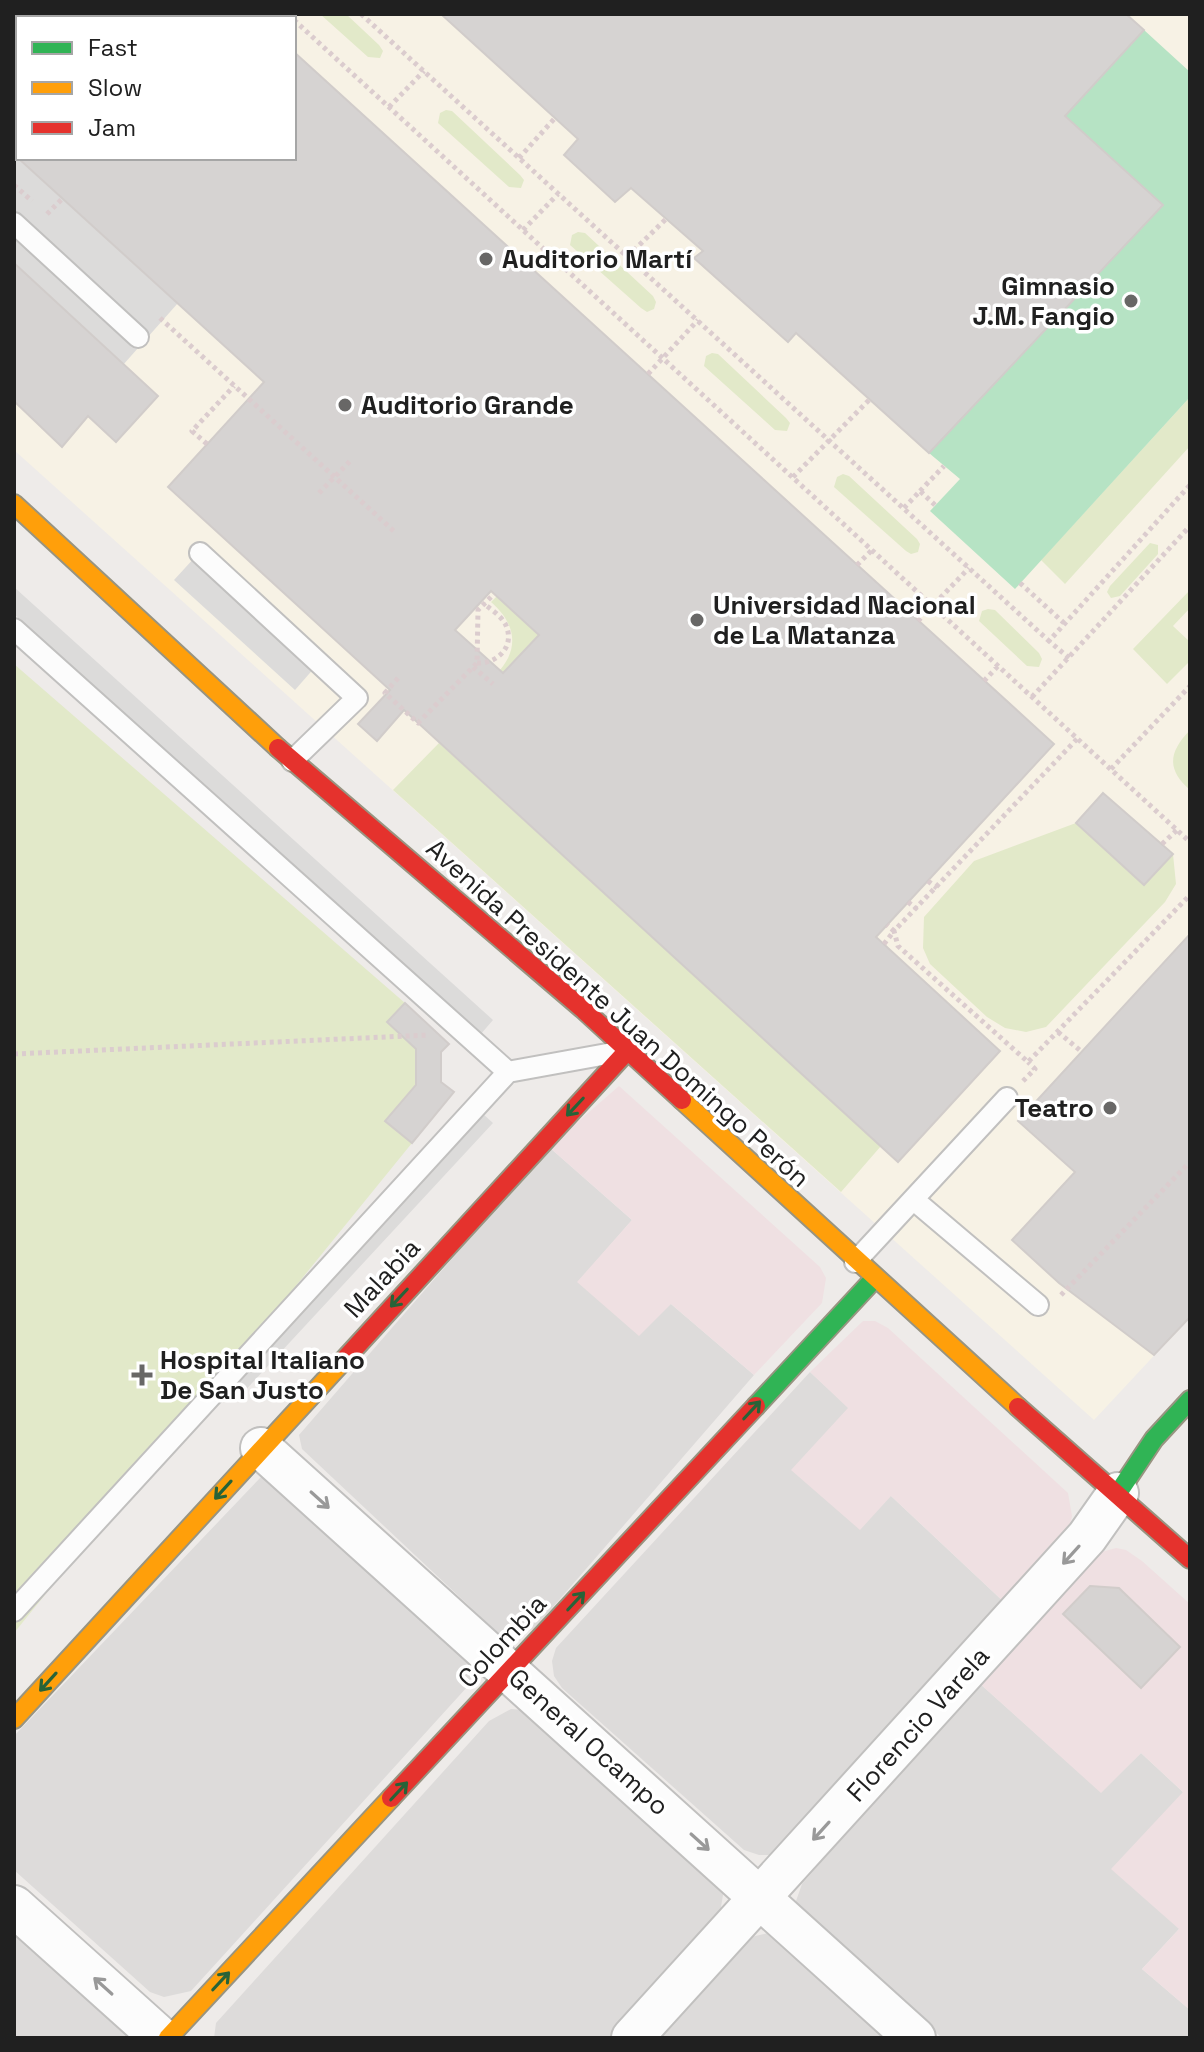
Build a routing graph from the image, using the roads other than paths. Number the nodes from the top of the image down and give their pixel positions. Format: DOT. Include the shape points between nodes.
graph roads {
  1 [pos="14,223"];
  2 [pos="138,337"];
  3 [pos="14,504"];
  4 [pos="200,553"];
  5 [pos="14,629"];
  6 [pos="292,761"];
  7 [pos="628,1050"];
  8 [pos="508,1072"];
  9 [pos="1007,1098"];
  10 [pos="914,1200"];
  11 [pos="855,1262"];
  12 [pos="874,1279"];
  13 [pos="1038,1305"];
  14 [pos="1190,1400"];
  15 [pos="261,1448"];
  16 [pos="1118,1493"];
  17 [pos="1190,1559"];
  18 [pos="14,1611"];
  19 [pos="511,1670"];
  20 [pos="14,1719"];
  21 [pos="761,1897"];
  22 [pos="14,1906"];
  23 [pos="161,2038"];
  24 [pos="168,2038"];
  25 [pos="632,2038"];
  26 [pos="915,2038"];
  1 -- 2 [label="lane"];
  3 -- 6 [label="street, Avenida Presidente Juan Domingo Perón"];
  4 -- 6 [label="lane" via="357,698"];
  5 -- 8 [label="lane"];
  6 -- 7 [label="street, Avenida Presidente Juan Domingo Perón"];
  7 -- 8 [label="lane"];
  7 -- 11 [label="street, Avenida Presidente Juan Domingo Perón"];
  7 -- 15 [label="street, Malabia, one-way"];
  8 -- 18 [label="lane"];
  9 -- 10 [label="lane"];
  10 -- 11 [label="lane"];
  10 -- 13 [label="lane"];
  11 -- 12 [label="street, Avenida Presidente Juan Domingo Perón"];
  12 -- 16 [label="street, Avenida Presidente Juan Domingo Perón"];
  19 -- 12 [label="street, Colombia, one-way"];
  14 -- 16 [label="street, Florencio Varela" via="1154,1439"];
  15 -- 19 [label="street, General Ocampo, one-way"];
  15 -- 20 [label="street, Malabia, one-way"];
  16 -- 17 [label="street, Avenida Presidente Juan Domingo Perón"];
  16 -- 21 [label="street, Florencio Varela, one-way" via="1087,1537"];
  19 -- 21 [label="street, General Ocampo, one-way"];
  24 -- 19 [label="street, Colombia, one-way"];
  21 -- 25 [label="street, Florencio Varela"];
  21 -- 26 [label="street, General Ocampo"];
  23 -- 22 [label="street, one-way"];
}
